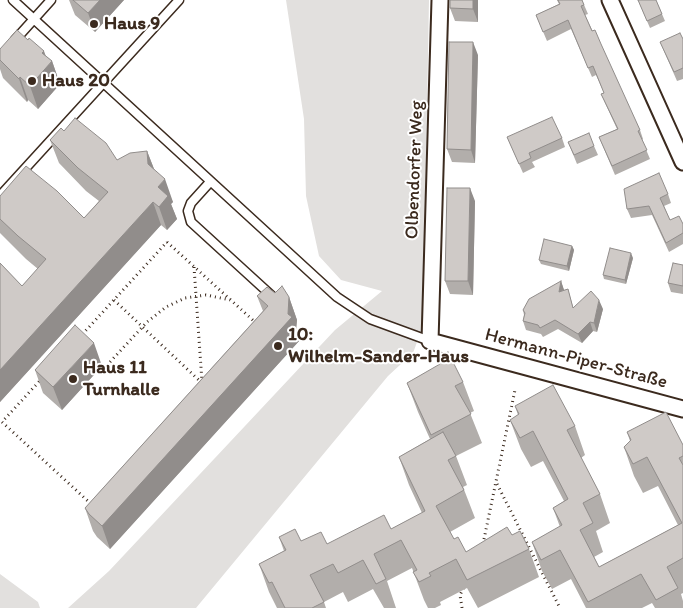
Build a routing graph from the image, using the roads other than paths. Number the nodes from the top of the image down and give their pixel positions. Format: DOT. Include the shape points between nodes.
graph roads {
  1 [pos="13,0"];
  2 [pos="51,0"];
  3 [pos="178,0"];
  4 [pos="440,0"];
  5 [pos="610,0"];
  6 [pos="34,19"];
  7 [pos="7,48"];
  8 [pos="102,84"];
  9 [pos="683,162"];
  10 [pos="210,182"];
  11 [pos="0,196"];
  12 [pos="277,301"];
  13 [pos="430,341"];
  14 [pos="683,409"];
  1 -- 6 [label="lane"];
  2 -- 6 [label="lane"];
  3 -- 8 [label="lane"];
  4 -- 13 [label="street, Olbendorfer Weg"];
  5 -- 9 [label="street"];
  6 -- 7 [label="lane"];
  6 -- 8 [label="lane"];
  8 -- 10 [label="lane"];
  8 -- 11 [label="lane"];
  10 -- 12 [label="lane" via="191,203 188,211 191,222"];
  10 -- 13 [label="lane" via="337,297 370,319"];
  13 -- 14 [label="street, Hermann-Piper-Straße"];
}
